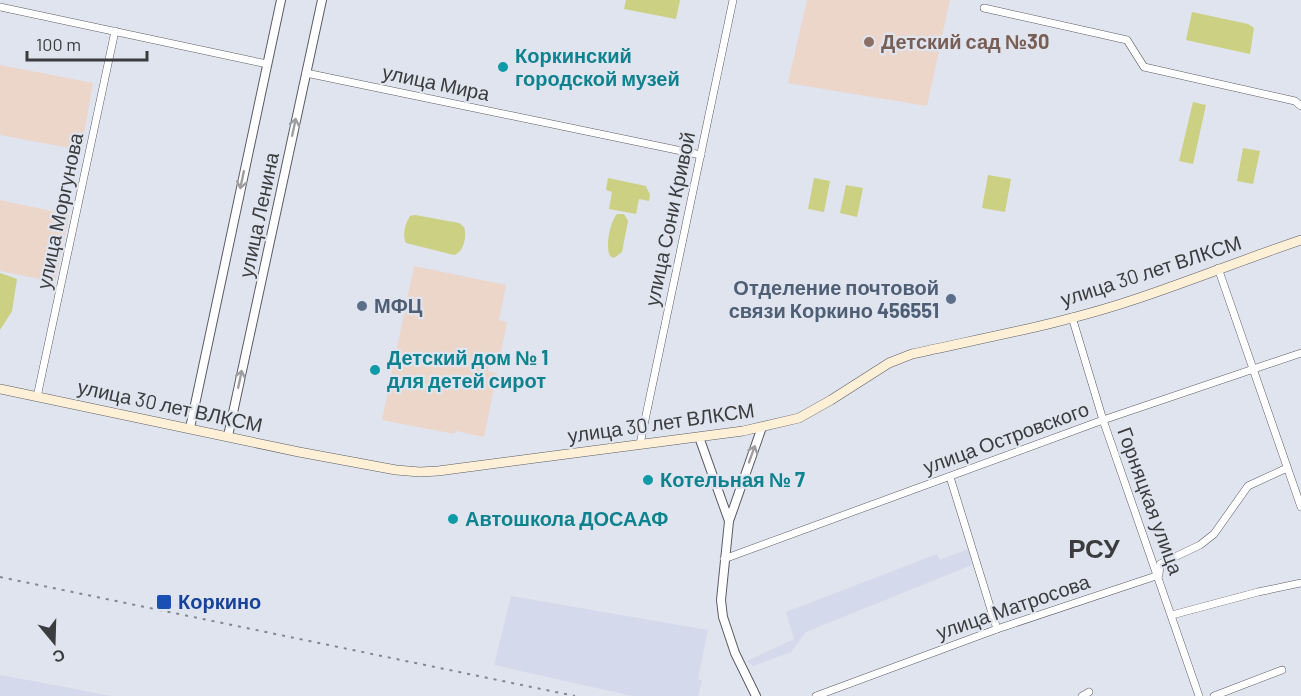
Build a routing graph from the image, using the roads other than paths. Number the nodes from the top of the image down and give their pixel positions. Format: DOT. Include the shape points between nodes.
graph roads {
  1 [pos="281,0"];
  2 [pos="322,0"];
  3 [pos="733,0"];
  4 [pos="0,6"];
  5 [pos="984,8"];
  6 [pos="115,32"];
  7 [pos="267,64"];
  8 [pos="306,72"];
  9 [pos="1301,106"];
  10 [pos="700,155"];
  11 [pos="1301,240"];
  12 [pos="1218,268"];
  13 [pos="1072,317"];
  14 [pos="1301,353"];
  15 [pos="1252,368"];
  16 [pos="0,389"];
  17 [pos="37,397"];
  18 [pos="1103,420"];
  19 [pos="762,427"];
  20 [pos="190,428"];
  21 [pos="228,436"];
  22 [pos="699,437"];
  23 [pos="640,444"];
  24 [pos="1287,468"];
  25 [pos="950,477"];
  26 [pos="1301,507"];
  27 [pos="729,521"];
  28 [pos="724,559"];
  29 [pos="1159,575"];
  30 [pos="1301,583"];
  31 [pos="1172,615"];
  32 [pos="996,628"];
  33 [pos="1282,670"];
  34 [pos="756,696"];
  35 [pos="816,696"];
  36 [pos="1199,696"];
  37 [pos="1214,696"];
  1 -- 7 [label="street, улица Ленина"];
  2 -- 8 [label="street, улица Ленина"];
  3 -- 10 [label="street, улица Сони Кривой"];
  4 -- 6 [label="street"];
  5 -- 9 [label="street" via="1127,40 1143,67 1295,100"];
  6 -- 7 [label="street"];
  6 -- 17 [label="street, улица Моргунова"];
  7 -- 20 [label="street, улица Ленина, one-way"];
  8 -- 10 [label="street, улица Мира"];
  21 -- 8 [label="street, улица Ленина, one-way"];
  10 -- 23 [label="street, улица Сони Кривой"];
  11 -- 12 [label="main road, улица 30 лет ВЛКСМ"];
  12 -- 13 [label="main road, улица 30 лет ВЛКСМ" via="1142,297"];
  12 -- 15 [label="street"];
  13 -- 18 [label="street, Горняцкая улица"];
  13 -- 19 [label="main road, улица 30 лет ВЛКСМ" via="912,354 889,363 799,418"];
  14 -- 15 [label="street, улица Островского"];
  15 -- 18 [label="street, улица Островского"];
  15 -- 24 [label="street"];
  16 -- 17 [label="main road, улица 30 лет ВЛКСМ"];
  17 -- 20 [label="main road, улица 30 лет ВЛКСМ"];
  18 -- 25 [label="street, улица Островского"];
  18 -- 29 [label="street, Горняцкая улица"];
  19 -- 22 [label="main road, улица 30 лет ВЛКСМ"];
  27 -- 19 [label="street, one-way"];
  20 -- 21 [label="main road, улица 30 лет ВЛКСМ"];
  21 -- 23 [label="main road, улица 30 лет ВЛКСМ" via="420,472"];
  22 -- 23 [label="main road, улица 30 лет ВЛКСМ"];
  22 -- 27 [label="street"];
  24 -- 26 [label="street"];
  24 -- 29 [label="street, улица Матросова" via="1248,486 1214,534 1160,564"];
  25 -- 28 [label="street, улица Островского"];
  25 -- 32 [label="street"];
  27 -- 28 [label="street"];
  28 -- 34 [label="street" via="723,617"];
  29 -- 31 [label="street, Горняцкая улица"];
  29 -- 32 [label="street, улица Матросова"];
  30 -- 31 [label="street"];
  31 -- 36 [label="street, Горняцкая улица"];
  32 -- 35 [label="street, улица Матросова"];
  33 -- 37 [label="street"];
}
